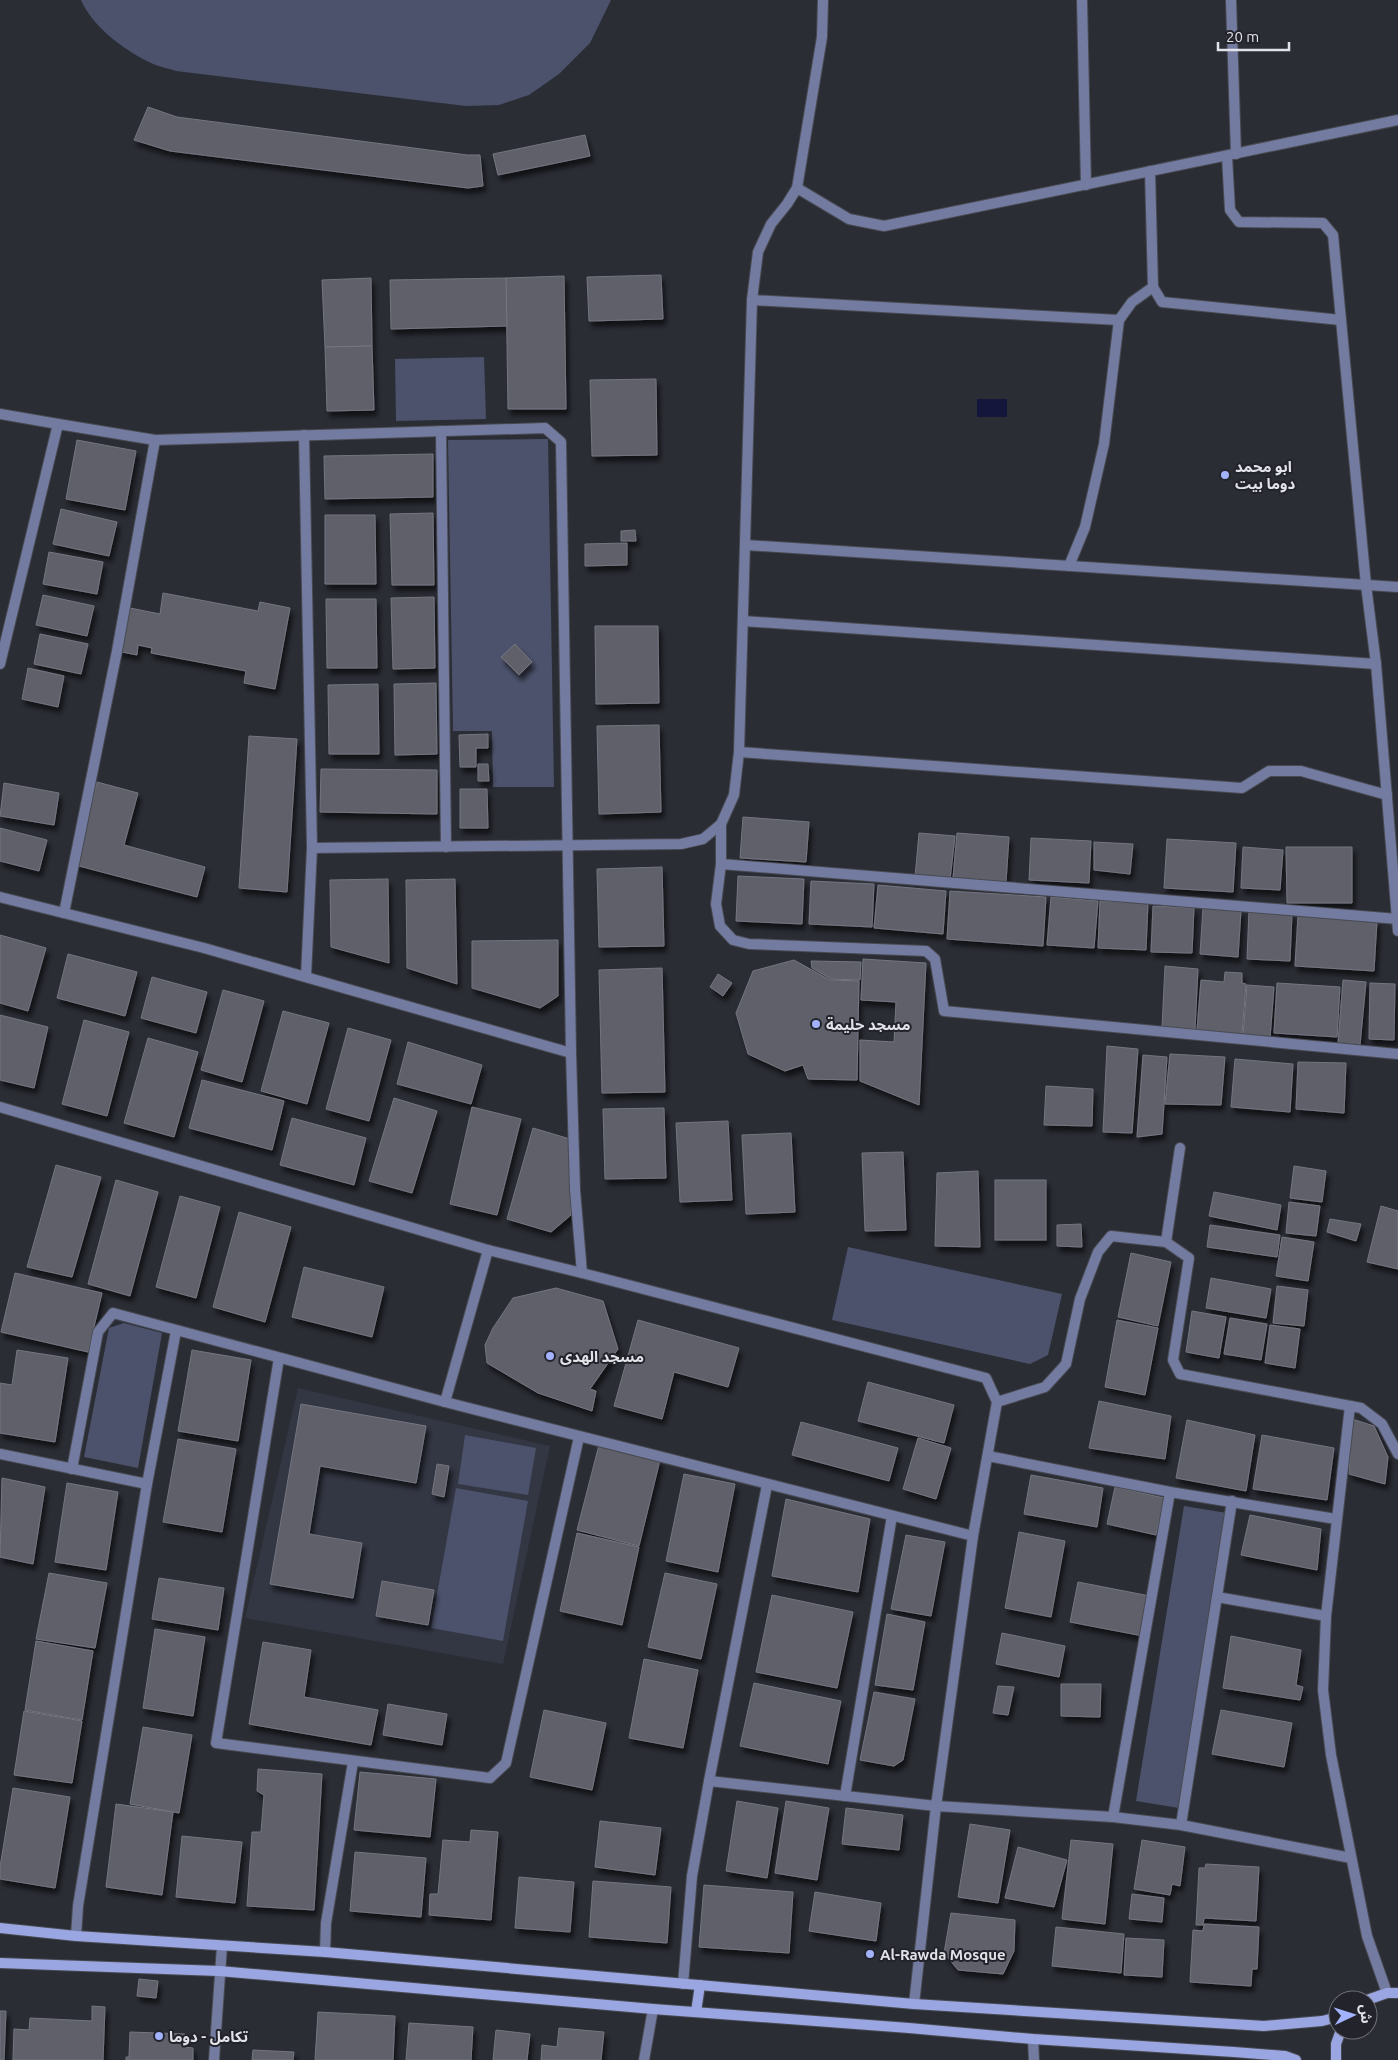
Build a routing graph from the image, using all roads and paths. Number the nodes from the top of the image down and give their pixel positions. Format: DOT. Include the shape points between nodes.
graph roads {
  1 [pos="823,0"];
  2 [pos="1082,0"];
  3 [pos="1231,0"];
  4 [pos="1398,120"];
  5 [pos="1231,155"];
  6 [pos="1150,172"];
  7 [pos="1086,185"];
  8 [pos="797,188"];
  9 [pos="1153,287"];
  10 [pos="752,300"];
  11 [pos="1119,320"];
  12 [pos="1340,320"];
  13 [pos="0,414"];
  14 [pos="58,424"];
  15 [pos="441,432"];
  16 [pos="304,435"];
  17 [pos="155,440"];
  18 [pos="745,545"];
  19 [pos="1069,566"];
  20 [pos="1366,585"];
  21 [pos="1398,587"];
  22 [pos="743,621"];
  23 [pos="0,664"];
  24 [pos="1376,664"];
  25 [pos="739,752"];
  26 [pos="1387,795"];
  27 [pos="721,824"];
  28 [pos="568,846"];
  29 [pos="446,847"];
  30 [pos="312,848"];
  31 [pos="721,864"];
  32 [pos="0,897"];
  33 [pos="64,913"];
  34 [pos="1398,919"];
  35 [pos="1398,931"];
  36 [pos="306,976"];
  37 [pos="571,1052"];
  38 [pos="1398,1054"];
  39 [pos="0,1107"];
  40 [pos="1180,1148"];
  41 [pos="1166,1242"];
  42 [pos="488,1250"];
  43 [pos="582,1273"];
  44 [pos="176,1331"];
  45 [pos="279,1358"];
  46 [pos="445,1402"];
  47 [pos="997,1402"];
  48 [pos="1350,1406"];
  49 [pos="579,1437"];
  50 [pos="0,1454"];
  51 [pos="1398,1454"];
  52 [pos="988,1456"];
  53 [pos="72,1469"];
  54 [pos="146,1484"];
  55 [pos="767,1484"];
  56 [pos="1170,1492"];
  57 [pos="1232,1501"];
  58 [pos="892,1516"];
  59 [pos="1336,1519"];
  60 [pos="973,1536"];
  61 [pos="1217,1597"];
  62 [pos="1326,1616"];
  63 [pos="353,1762"];
  64 [pos="708,1781"];
  65 [pos="845,1796"];
  66 [pos="936,1806"];
  67 [pos="1113,1817"];
  68 [pos="1180,1825"];
  69 [pos="1351,1858"];
  70 [pos="0,1928"];
  71 [pos="76,1936"];
  72 [pos="222,1946"];
  73 [pos="324,1952"];
  74 [pos="0,1963"];
  75 [pos="219,1971"];
  76 [pos="683,1984"];
  77 [pos="700,1984"];
  78 [pos="1387,1993"];
  79 [pos="1398,1993"];
  80 [pos="1378,1996"];
  81 [pos="914,2004"];
  82 [pos="653,2009"];
  83 [pos="696,2012"];
  84 [pos="1328,2020"];
  85 [pos="1033,2039"];
  86 [pos="1337,2040"];
  87 [pos="1234,2056"];
  88 [pos="214,2060"];
  89 [pos="644,2060"];
  90 [pos="1034,2060"];
  91 [pos="1296,2060"];
  92 [pos="1336,2060"];
  1 -- 8 [label="street" via="822,36"];
  2 -- 7 [label="street"];
  3 -- 5 [label="street"];
  4 -- 5 [label="street"];
  5 -- 6 [label="street"];
  5 -- 12 [label="street" via="1230,210 1239,222 1323,223 1333,235"];
  6 -- 7 [label="street"];
  6 -- 9 [label="street"];
  7 -- 8 [label="street" via="884,226 849,219"];
  8 -- 10 [label="street" via="771,224 758,252"];
  9 -- 11 [label="street" via="1132,302"];
  9 -- 12 [label="street" via="1162,302"];
  10 -- 11 [label="street"];
  10 -- 18 [label="street"];
  11 -- 19 [label="street" via="1104,444 1085,527"];
  12 -- 20 [label="street"];
  13 -- 14 [label="street"];
  14 -- 17 [label="street"];
  14 -- 23 [label="street"];
  15 -- 16 [label="street"];
  15 -- 28 [label="street" via="545,428 561,442"];
  15 -- 29 [label="street"];
  16 -- 17 [label="street"];
  16 -- 30 [label="street"];
  17 -- 33 [label="street" via="117,651"];
  18 -- 19 [label="street"];
  18 -- 22 [label="street"];
  19 -- 20 [label="street"];
  20 -- 21 [label="street"];
  20 -- 24 [label="street"];
  22 -- 24 [label="street"];
  22 -- 25 [label="street"];
  24 -- 26 [label="street"];
  25 -- 26 [label="street" via="1242,788 1269,771 1301,771"];
  25 -- 27 [label="street" via="734,794"];
  26 -- 34 [label="street"];
  27 -- 28 [label="street" via="703,839 682,844"];
  27 -- 31 [label="street"];
  28 -- 29 [label="street"];
  28 -- 37 [label="street"];
  29 -- 30 [label="street"];
  30 -- 36 [label="street"];
  31 -- 34 [label="street"];
  31 -- 38 [label="street" via="716,904 720,926 733,940 749,944 926,951 935,959 944,1010"];
  32 -- 33 [label="street"];
  33 -- 36 [label="street"];
  34 -- 35 [label="street"];
  36 -- 37 [label="street"];
  37 -- 43 [label="street"];
  39 -- 42 [label="street"];
  40 -- 41 [label="street"];
  41 -- 47 [label="street" via="1111,1236 1098,1252 1080,1299 1066,1364 1045,1387"];
  41 -- 48 [label="street" via="1189,1258 1173,1360 1180,1374"];
  42 -- 43 [label="street"];
  42 -- 46 [label="street"];
  43 -- 47 [label="street" via="986,1378"];
  44 -- 45 [label="street"];
  44 -- 53 [label="street" via="114,1313 98,1332"];
  44 -- 54 [label="street"];
  45 -- 46 [label="street"];
  45 -- 63 [label="street" via="216,1743"];
  46 -- 49 [label="street"];
  47 -- 52 [label="street"];
  48 -- 51 [label="street" via="1361,1408 1382,1424"];
  48 -- 59 [label="street"];
  49 -- 55 [label="street"];
  49 -- 63 [label="street" via="506,1763 490,1778"];
  50 -- 53 [label="street"];
  52 -- 56 [label="street"];
  52 -- 60 [label="street"];
  53 -- 54 [label="street"];
  54 -- 71 [label="street" via="78,1906"];
  55 -- 58 [label="street"];
  55 -- 64 [label="street"];
  56 -- 57 [label="street"];
  56 -- 67 [label="street"];
  57 -- 59 [label="street"];
  57 -- 61 [label="street"];
  58 -- 60 [label="street"];
  58 -- 65 [label="street"];
  59 -- 62 [label="street"];
  60 -- 66 [label="street"];
  61 -- 62 [label="street"];
  61 -- 68 [label="street"];
  62 -- 69 [label="street" via="1323,1690 1331,1755"];
  63 -- 73 [label="street"];
  64 -- 65 [label="street"];
  64 -- 76 [label="street" via="692,1876"];
  65 -- 66 [label="street"];
  66 -- 67 [label="street"];
  66 -- 81 [label="street"];
  67 -- 68 [label="street"];
  68 -- 69 [label="street"];
  69 -- 78 [label="street" via="1367,1936"];
  70 -- 71 [label="main road"];
  71 -- 72 [label="main road"];
  72 -- 73 [label="main road"];
  72 -- 75 [label="street"];
  73 -- 76 [label="main road"];
  74 -- 75 [label="main road"];
  75 -- 82 [label="main road"];
  75 -- 88 [label="street"];
  76 -- 77 [label="main road"];
  77 -- 81 [label="main road"];
  77 -- 83 [label="main road"];
  78 -- 79 [label="main road"];
  78 -- 80 [label="main road"];
  81 -- 84 [label="main road" via="1264,2026"];
  82 -- 83 [label="main road"];
  82 -- 89 [label="street"];
  83 -- 85 [label="main road"];
  85 -- 87 [label="main road"];
  85 -- 90 [label="street"];
  86 -- 92 [label="main road"];
  87 -- 91 [label="main road" via="1285,2056"];
}
